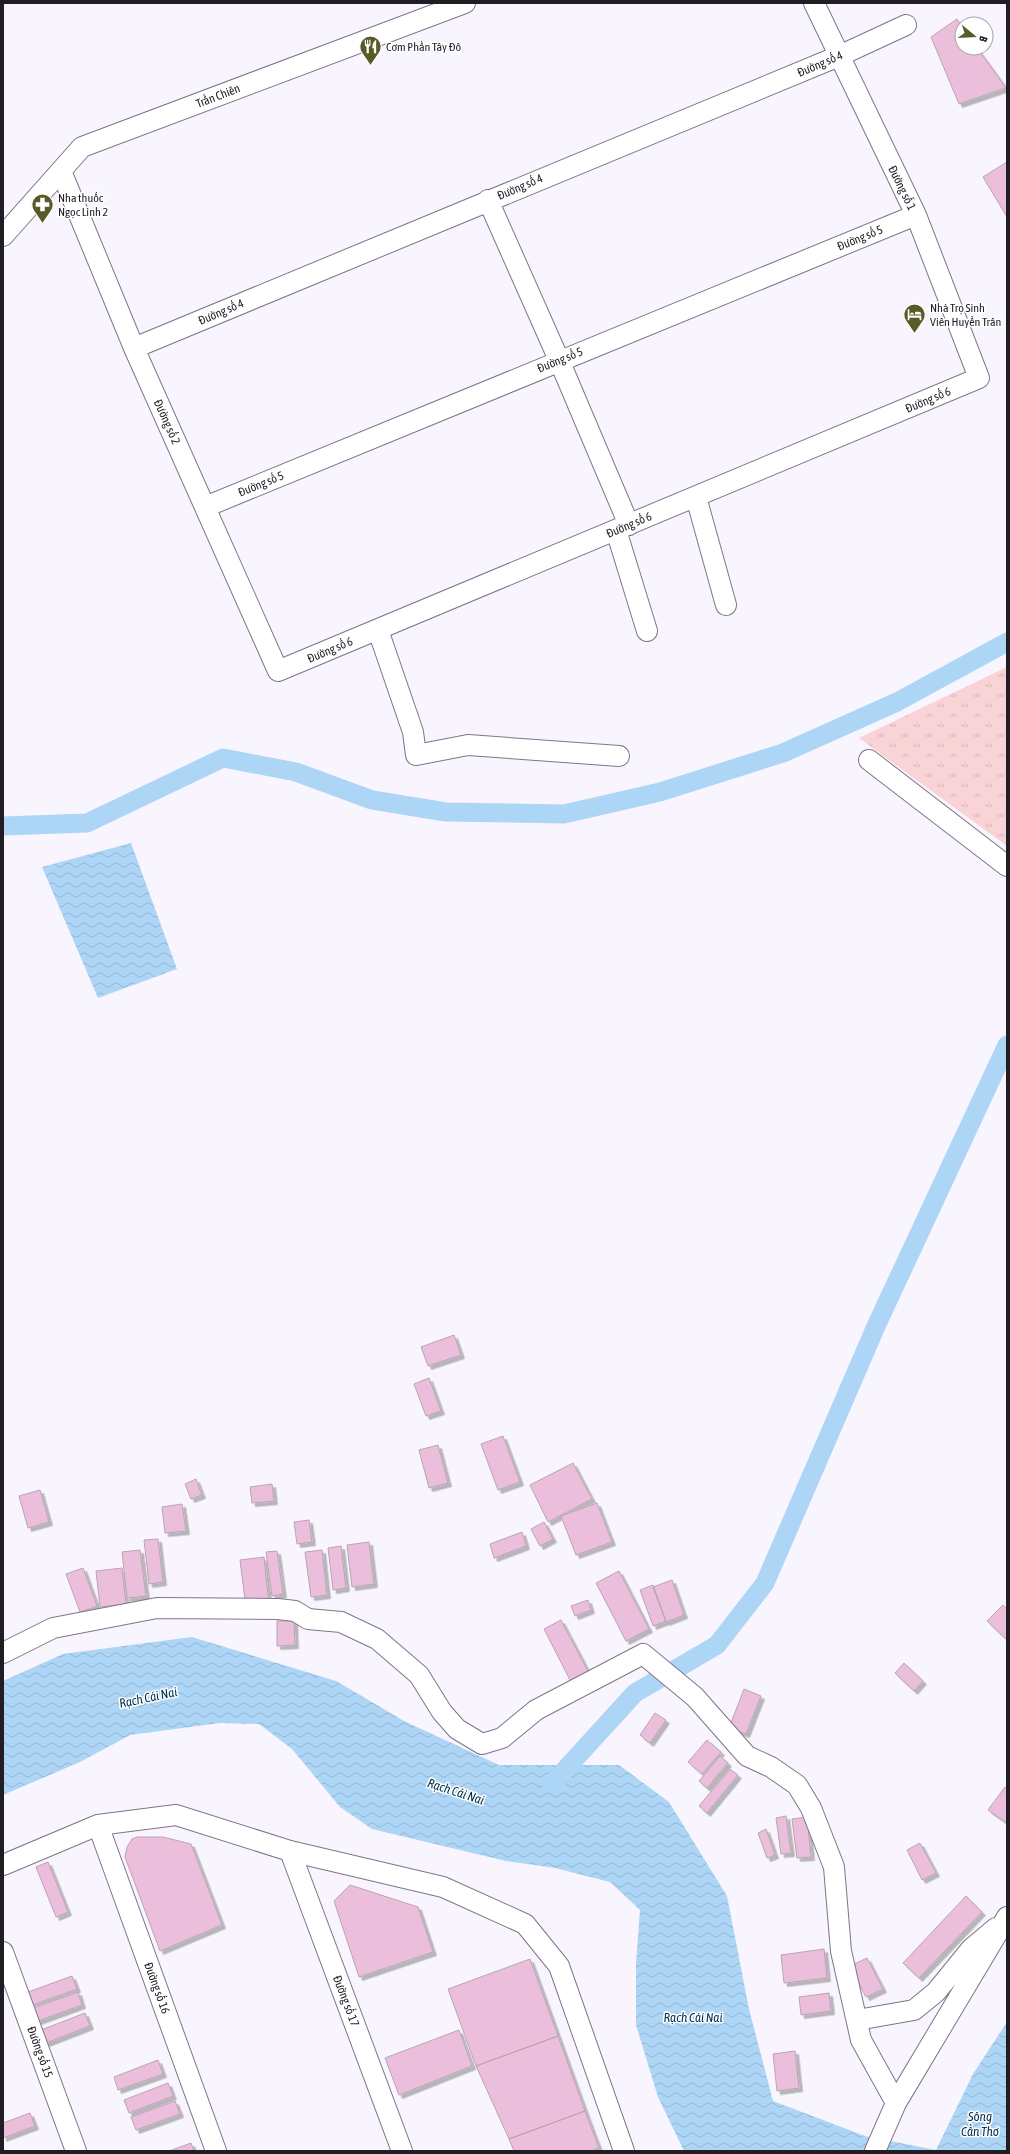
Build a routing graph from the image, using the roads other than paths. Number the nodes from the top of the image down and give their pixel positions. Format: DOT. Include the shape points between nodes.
graph roads {
  1 [pos="465,3"];
  2 [pos="814,3"];
  3 [pos="906,25"];
  4 [pos="839,56"];
  5 [pos="61,171"];
  6 [pos="488,200"];
  7 [pos="916,215"];
  8 [pos="3,236"];
  9 [pos="134,348"];
  10 [pos="559,360"];
  11 [pos="979,378"];
  12 [pos="696,497"];
  13 [pos="205,507"];
  14 [pos="622,527"];
  15 [pos="726,606"];
  16 [pos="378,630"];
  17 [pos="647,631"];
  18 [pos="278,671"];
  19 [pos="619,756"];
  20 [pos="870,760"];
  21 [pos="1007,866"];
  22 [pos="3,1653"];
  23 [pos="98,1825"];
  24 [pos="290,1851"];
  25 [pos="3,1865"];
  26 [pos="1006,1918"];
  27 [pos="3,1952"];
  28 [pos="857,2020"];
  29 [pos="896,2103"];
  30 [pos="76,2151"];
  31 [pos="216,2151"];
  32 [pos="402,2151"];
  33 [pos="624,2151"];
  34 [pos="875,2151"];
  1 -- 5 [label="street, Trần Chiên" via="82,147"];
  2 -- 4 [label="street, Đường số 1"];
  3 -- 4 [label="street, Đường số 4"];
  4 -- 6 [label="street, Đường số 4"];
  4 -- 7 [label="street, Đường số 1"];
  5 -- 8 [label="street, Trần Chiên"];
  5 -- 9 [label="street, Đường số 2"];
  6 -- 9 [label="street, Đường số 4"];
  6 -- 10 [label="street"];
  7 -- 10 [label="street, Đường số 5"];
  7 -- 11 [label="street, Đường số 1"];
  9 -- 13 [label="street, Đường số 2"];
  10 -- 13 [label="street, Đường số 5"];
  10 -- 14 [label="street"];
  11 -- 12 [label="street, Đường số 6"];
  12 -- 14 [label="street, Đường số 6"];
  12 -- 15 [label="street"];
  13 -- 18 [label="street, Đường số 2"];
  14 -- 16 [label="street, Đường số 6"];
  14 -- 17 [label="street"];
  16 -- 18 [label="street, Đường số 6"];
  16 -- 19 [label="street" via="413,732 416,755 468,745"];
  20 -- 21 [label="street"];
  22 -- 28 [label="street" via="53,1628 157,1608 295,1611 308,1619 341,1622 377,1639 419,1675 442,1712 457,1729 482,1744 502,1738 536,1710 643,1654 695,1697 747,1756 771,1767 797,1785 811,1808 834,1868 841,1951"];
  23 -- 24 [label="street" via="176,1815"];
  23 -- 25 [label="street"];
  23 -- 31 [label="street, Đường số 16"];
  24 -- 32 [label="street, Đường số 17"];
  24 -- 33 [label="street" via="443,1887 525,1924 559,1966"];
  26 -- 28 [label="street" via="971,1948 936,1992 914,2010"];
  26 -- 29 [label="street"];
  27 -- 30 [label="street, Đường số 15"];
  28 -- 29 [label="street" via="861,2040"];
  29 -- 34 [label="street"];
}
